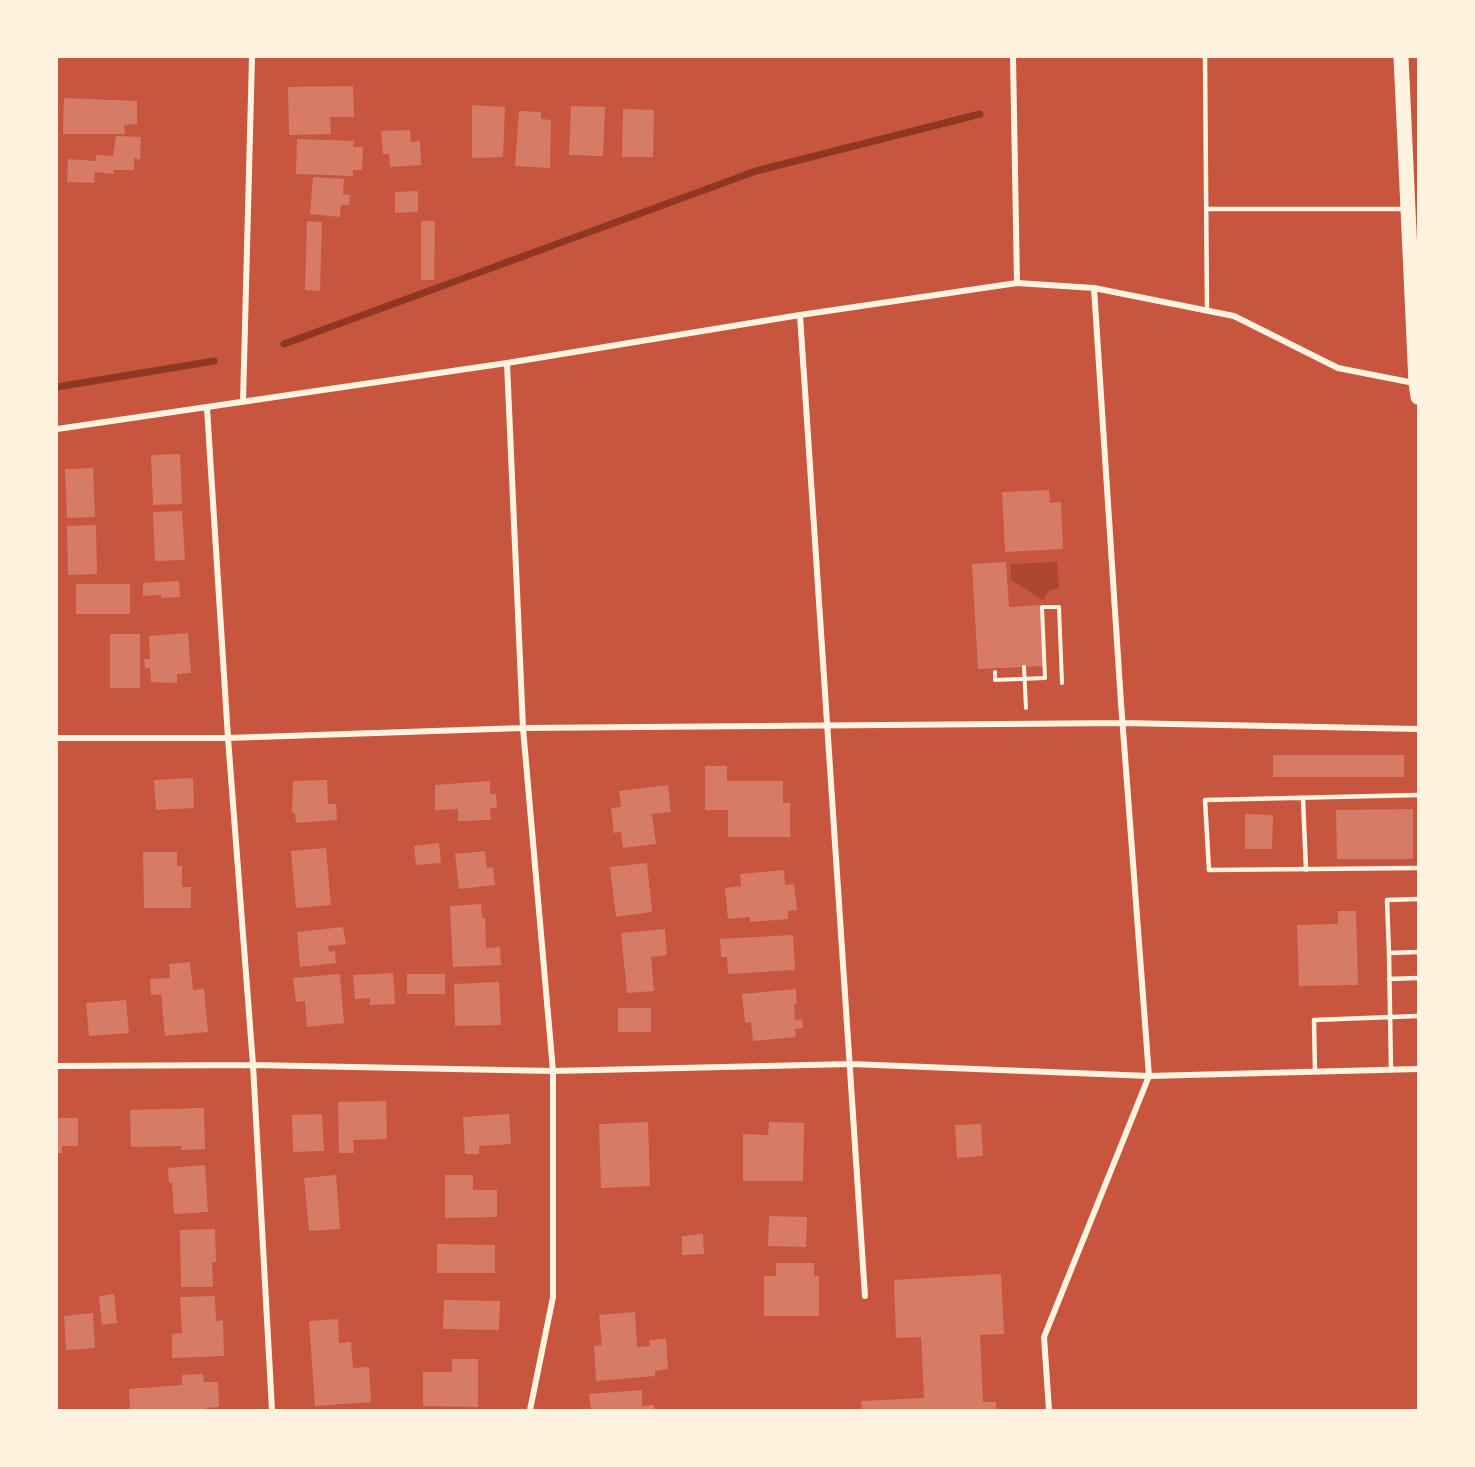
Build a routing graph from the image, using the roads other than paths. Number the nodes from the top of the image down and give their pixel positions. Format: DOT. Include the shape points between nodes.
graph roads {
  1 [pos="252,57"];
  2 [pos="1013,57"];
  3 [pos="1205,57"];
  4 [pos="1401,57"];
  5 [pos="1208,209"];
  6 [pos="1407,209"];
  7 [pos="1017,283"];
  8 [pos="1094,288"];
  9 [pos="1207,311"];
  10 [pos="800,315"];
  11 [pos="507,363"];
  12 [pos="1417,388"];
  13 [pos="243,402"];
  14 [pos="207,408"];
  15 [pos="57,429"];
  16 [pos="1123,723"];
  17 [pos="826,725"];
  18 [pos="523,728"];
  19 [pos="1418,729"];
  20 [pos="57,738"];
  21 [pos="228,738"];
  22 [pos="1418,795"];
  23 [pos="1303,798"];
  24 [pos="1418,868"];
  25 [pos="1306,870"];
  26 [pos="1418,899"];
  27 [pos="1418,952"];
  28 [pos="1389,953"];
  29 [pos="1418,978"];
  30 [pos="1389,979"];
  31 [pos="1418,1016"];
  32 [pos="1389,1017"];
  33 [pos="851,1064"];
  34 [pos="253,1065"];
  35 [pos="57,1066"];
  36 [pos="1418,1069"];
  37 [pos="1391,1070"];
  38 [pos="553,1071"];
  39 [pos="1315,1072"];
  40 [pos="1149,1076"];
  41 [pos="865,1296"];
  42 [pos="272,1410"];
  43 [pos="531,1410"];
  44 [pos="1048,1410"];
  1 -- 13 [label="street"];
  2 -- 7 [label="street"];
  3 -- 5 [label="lane"];
  4 -- 6 [label="main road"];
  5 -- 6 [label="lane"];
  5 -- 9 [label="lane"];
  6 -- 12 [label="main road"];
  7 -- 8 [label="street"];
  7 -- 10 [label="street"];
  8 -- 9 [label="street"];
  8 -- 16 [label="street"];
  9 -- 12 [label="street" via="1234,316 1338,368"];
  10 -- 11 [label="street"];
  10 -- 17 [label="street"];
  11 -- 13 [label="street"];
  11 -- 18 [label="street"];
  13 -- 14 [label="street"];
  14 -- 15 [label="street"];
  14 -- 21 [label="street"];
  16 -- 17 [label="street"];
  16 -- 19 [label="street"];
  16 -- 40 [label="street"];
  17 -- 18 [label="street"];
  17 -- 33 [label="street"];
  18 -- 21 [label="street"];
  18 -- 38 [label="street"];
  20 -- 21 [label="street"];
  21 -- 34 [label="street"];
  22 -- 23 [label="lane"];
  23 -- 25 [label="lane"];
  23 -- 25 [label="lane" via="1205,800 1209,870"];
  24 -- 25 [label="lane"];
  26 -- 28 [label="lane" via="1387,900"];
  27 -- 28 [label="lane"];
  28 -- 30 [label="lane"];
  29 -- 30 [label="lane"];
  30 -- 32 [label="lane"];
  31 -- 32 [label="lane"];
  32 -- 37 [label="lane"];
  32 -- 39 [label="lane" via="1314,1020"];
  33 -- 38 [label="street"];
  33 -- 40 [label="street"];
  33 -- 41 [label="street"];
  34 -- 35 [label="street"];
  34 -- 38 [label="street"];
  34 -- 42 [label="street"];
  36 -- 37 [label="street"];
  37 -- 39 [label="street"];
  38 -- 43 [label="street" via="553,1297"];
  39 -- 40 [label="street"];
  40 -- 44 [label="street" via="1044,1337"];
}
